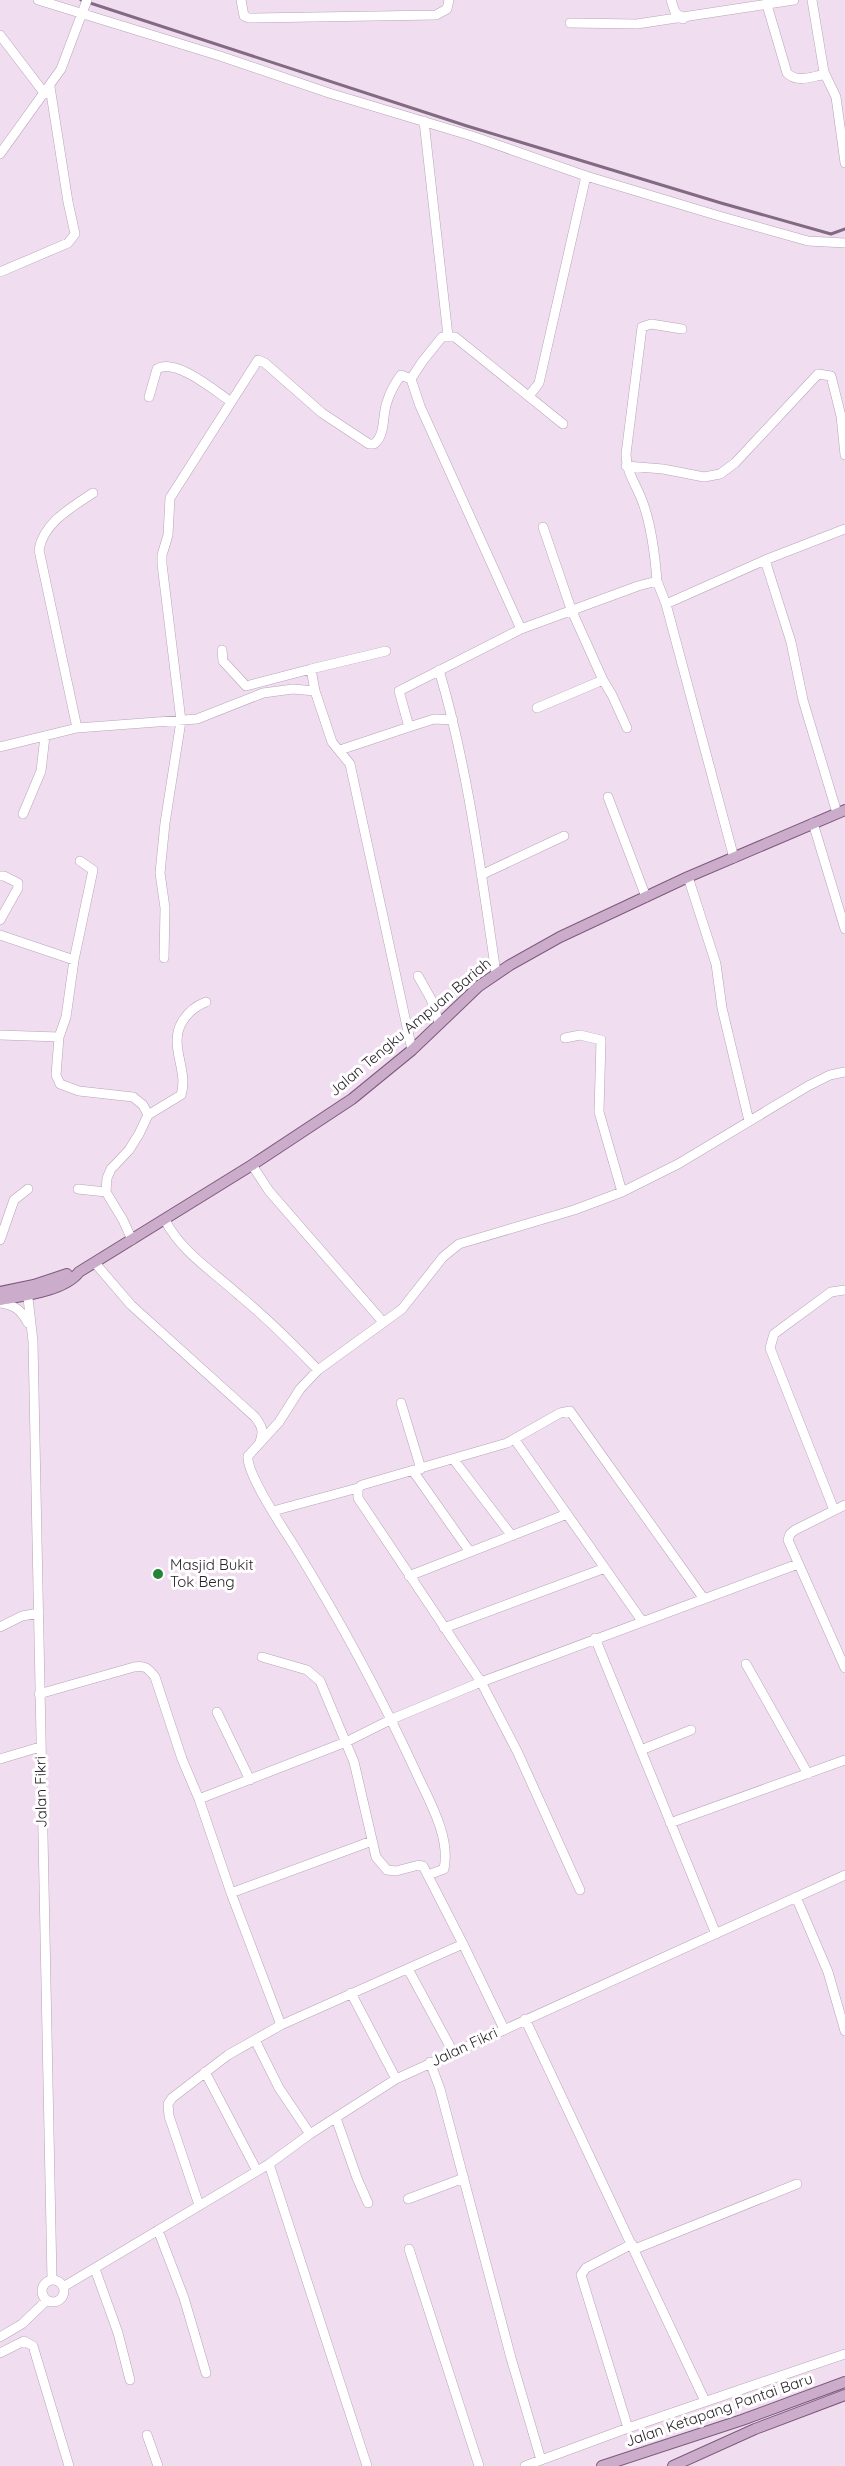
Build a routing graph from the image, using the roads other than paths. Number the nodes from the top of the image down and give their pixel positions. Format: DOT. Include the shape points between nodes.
graph roads {
  1 [pos="38,0"];
  2 [pos="241,0"];
  3 [pos="449,0"];
  4 [pos="671,0"];
  5 [pos="794,0"];
  6 [pos="812,0"];
  7 [pos="767,5"];
  8 [pos="85,8"];
  9 [pos="683,19"];
  10 [pos="570,23"];
  11 [pos="0,35"];
  12 [pos="824,72"];
  13 [pos="47,91"];
  14 [pos="424,122"];
  15 [pos="0,154"];
  16 [pos="845,163"];
  17 [pos="586,176"];
  18 [pos="845,243"];
  19 [pos="0,272"];
  20 [pos="682,329"];
  21 [pos="448,336"];
  22 [pos="411,379"];
  23 [pos="529,396"];
  24 [pos="149,397"];
  25 [pos="230,401"];
  26 [pos="563,424"];
  27 [pos="845,455"];
  28 [pos="626,466"];
  29 [pos="93,493"];
  30 [pos="543,527"];
  31 [pos="845,529"];
  32 [pos="765,560"];
  33 [pos="657,582"];
  34 [pos="666,604"];
  35 [pos="572,609"];
  36 [pos="521,629"];
  37 [pos="222,650"];
  38 [pos="386,651"];
  39 [pos="311,669"];
  40 [pos="439,670"];
  41 [pos="603,680"];
  42 [pos="315,691"];
  43 [pos="537,708"];
  44 [pos="453,720"];
  45 [pos="181,721"];
  46 [pos="409,727"];
  47 [pos="77,728"];
  48 [pos="627,728"];
  49 [pos="45,736"];
  50 [pos="0,747"];
  51 [pos="340,750"];
  52 [pos="608,797"];
  53 [pos="843,811"];
  54 [pos="23,814"];
  55 [pos="813,823"];
  56 [pos="564,836"];
  57 [pos="734,858"];
  58 [pos="80,861"];
  59 [pos="481,875"];
  60 [pos="0,876"];
  61 [pos="688,877"];
  62 [pos="646,897"];
  63 [pos="0,920"];
  64 [pos="845,929"];
  65 [pos="0,935"];
  66 [pos="164,958"];
  67 [pos="74,960"];
  68 [pos="496,973"];
  69 [pos="418,976"];
  70 [pos="207,1002"];
  71 [pos="440,1022"];
  72 [pos="0,1035"];
  73 [pos="59,1037"];
  74 [pos="565,1038"];
  75 [pos="411,1050"];
  76 [pos="845,1072"];
  77 [pos="148,1115"];
  78 [pos="749,1121"];
  79 [pos="252,1165"];
  80 [pos="28,1189"];
  81 [pos="78,1190"];
  82 [pos="106,1192"];
  83 [pos="622,1192"];
  84 [pos="165,1220"];
  85 [pos="0,1239"];
  86 [pos="132,1240"];
  87 [pos="96,1263"];
  88 [pos="31,1290"];
  89 [pos="845,1290"];
  90 [pos="0,1292"];
  91 [pos="0,1301"];
  92 [pos="383,1322"];
  93 [pos="30,1325"];
  94 [pos="33,1341"];
  95 [pos="318,1370"];
  96 [pos="402,1402"];
  97 [pos="255,1417"];
  98 [pos="279,1422"];
  99 [pos="515,1440"];
  100 [pos="260,1444"];
  101 [pos="454,1460"];
  102 [pos="417,1470"];
  103 [pos="358,1488"];
  104 [pos="845,1505"];
  105 [pos="834,1510"];
  106 [pos="273,1511"];
  107 [pos="567,1514"];
  108 [pos="512,1536"];
  109 [pos="470,1552"];
  110 [pos="798,1564"];
  111 [pos="605,1568"];
  112 [pos="409,1576"];
  113 [pos="704,1599"];
  114 [pos="39,1613"];
  115 [pos="642,1621"];
  116 [pos="0,1627"];
  117 [pos="444,1628"];
  118 [pos="595,1638"];
  119 [pos="262,1657"];
  120 [pos="746,1664"];
  121 [pos="845,1668"];
  122 [pos="480,1682"];
  123 [pos="39,1694"];
  124 [pos="217,1712"];
  125 [pos="392,1719"];
  126 [pos="691,1730"];
  127 [pos="346,1742"];
  128 [pos="40,1747"];
  129 [pos="641,1750"];
  130 [pos="0,1759"];
  131 [pos="845,1760"];
  132 [pos="808,1773"];
  133 [pos="250,1780"];
  134 [pos="200,1799"];
  135 [pos="670,1822"];
  136 [pos="372,1841"];
  137 [pos="428,1875"];
  138 [pos="845,1875"];
  139 [pos="580,1890"];
  140 [pos="231,1893"];
  141 [pos="796,1898"];
  142 [pos="716,1935"];
  143 [pos="463,1944"];
  144 [pos="408,1969"];
  145 [pos="351,1993"];
  146 [pos="525,2019"];
  147 [pos="281,2025"];
  148 [pos="844,2025"];
  149 [pos="504,2029"];
  150 [pos="255,2040"];
  151 [pos="453,2052"];
  152 [pos="430,2062"];
  153 [pos="205,2072"];
  154 [pos="396,2079"];
  155 [pos="336,2118"];
  156 [pos="310,2134"];
  157 [pos="269,2164"];
  158 [pos="257,2171"];
  159 [pos="464,2178"];
  160 [pos="797,2184"];
  161 [pos="408,2199"];
  162 [pos="369,2203"];
  163 [pos="200,2205"];
  164 [pos="158,2230"];
  165 [pos="634,2246"];
  166 [pos="409,2249"];
  167 [pos="95,2269"];
  168 [pos="52,2280"];
  169 [pos="63,2287"];
  170 [pos="47,2300"];
  171 [pos="0,2337"];
  172 [pos="0,2353"];
  173 [pos="845,2354"];
  174 [pos="206,2373"];
  175 [pos="130,2380"];
  176 [pos="845,2382"];
  177 [pos="845,2395"];
  178 [pos="705,2401"];
  179 [pos="628,2428"];
  180 [pos="147,2435"];
  181 [pos="541,2460"];
  182 [pos="69,2466"];
  183 [pos="158,2466"];
  184 [pos="367,2466"];
  185 [pos="479,2466"];
  186 [pos="525,2466"];
  187 [pos="602,2466"];
  188 [pos="673,2466"];
  1 -- 8 [label="street"];
  2 -- 3 [label="street" via="244,16 249,18 436,15 447,9"];
  4 -- 9 [label="street" via="675,12"];
  5 -- 7 [label="street"];
  6 -- 12 [label="street"];
  7 -- 9 [label="street"];
  7 -- 12 [label="street" via="787,73 799,79"];
  8 -- 13 [label="street" via="65,61"];
  8 -- 14 [label="street"];
  9 -- 10 [label="street" via="626,25"];
  11 -- 13 [label="street"];
  12 -- 16 [label="street" via="836,97"];
  13 -- 15 [label="street"];
  13 -- 19 [label="street" via="75,234 68,243"];
  14 -- 17 [label="street"];
  14 -- 21 [label="street"];
  17 -- 18 [label="street" via="807,241"];
  17 -- 23 [label="street" via="539,383"];
  20 -- 28 [label="street" via="651,324 642,327"];
  21 -- 22 [label="street" via="431,349"];
  21 -- 23 [label="street" via="462,342"];
  22 -- 25 [label="street" via="401,375 393,387 380,438 374,444 322,412 261,360 255,362"];
  22 -- 36 [label="street"];
  23 -- 26 [label="street"];
  24 -- 25 [label="street" via="157,369 165,366 189,373"];
  25 -- 45 [label="street" via="168,505 169,529 162,564"];
  27 -- 28 [label="street" via="831,376 818,374 735,463 720,474 704,477"];
  28 -- 33 [label="street" via="643,501"];
  29 -- 47 [label="street" via="60,516 43,534 39,550"];
  30 -- 35 [label="street"];
  31 -- 32 [label="street"];
  32 -- 34 [label="street"];
  32 -- 53 [label="street" via="791,642 803,700"];
  33 -- 34 [label="street"];
  33 -- 35 [label="street"];
  34 -- 57 [label="street"];
  35 -- 36 [label="street"];
  35 -- 41 [label="street"];
  36 -- 40 [label="street"];
  37 -- 39 [label="street" via="223,661 246,686"];
  38 -- 39 [label="street"];
  39 -- 42 [label="street"];
  40 -- 44 [label="street"];
  40 -- 46 [label="street" via="399,691"];
  41 -- 43 [label="street"];
  41 -- 48 [label="street"];
  42 -- 45 [label="street" via="263,693 197,719"];
  42 -- 51 [label="street" via="333,742"];
  44 -- 46 [label="street" via="434,719"];
  44 -- 59 [label="street"];
  45 -- 47 [label="street"];
  45 -- 66 [label="street" via="160,873 165,908"];
  46 -- 51 [label="street"];
  47 -- 49 [label="street"];
  49 -- 50 [label="street"];
  49 -- 54 [label="street" via="42,771"];
  51 -- 75 [label="street" via="350,764"];
  52 -- 62 [label="street"];
  53 -- 55 [label="main road, Jalan Tengku Ampuan Bariah"];
  55 -- 57 [label="main road, Jalan Tengku Ampuan Bariah"];
  55 -- 64 [label="street"];
  56 -- 59 [label="street"];
  57 -- 61 [label="main road, Jalan Tengku Ampuan Bariah"];
  58 -- 67 [label="street" via="93,870"];
  59 -- 68 [label="street"];
  60 -- 63 [label="street" via="13,879 18,888"];
  61 -- 62 [label="main road, Jalan Tengku Ampuan Bariah"];
  61 -- 78 [label="street" via="716,964 722,1008"];
  62 -- 68 [label="main road, Jalan Tengku Ampuan Bariah" via="560,937"];
  65 -- 67 [label="street"];
  67 -- 73 [label="street" via="66,1017"];
  68 -- 71 [label="main road, Jalan Tengku Ampuan Bariah"];
  69 -- 71 [label="street"];
  70 -- 77 [label="street" via="187,1013 178,1029 176,1039 184,1085 181,1095"];
  71 -- 75 [label="main road, Jalan Tengku Ampuan Bariah"];
  72 -- 73 [label="street"];
  73 -- 77 [label="street" via="56,1076 60,1084 79,1091 133,1097"];
  74 -- 83 [label="street" via="580,1035 601,1041 599,1112"];
  75 -- 79 [label="main road, Jalan Tengku Ampuan Bariah" via="352,1099"];
  76 -- 78 [label="street" via="807,1086"];
  77 -- 82 [label="street" via="129,1150 106,1178"];
  78 -- 83 [label="street"];
  79 -- 84 [label="main road, Jalan Tengku Ampuan Bariah"];
  79 -- 92 [label="street" via="269,1191"];
  80 -- 85 [label="street" via="14,1200"];
  81 -- 82 [label="street"];
  82 -- 86 [label="street"];
  83 -- 92 [label="street" via="459,1244 443,1257 414,1297"];
  84 -- 86 [label="main road, Jalan Tengku Ampuan Bariah"];
  84 -- 95 [label="street" via="172,1235 187,1250 271,1322"];
  86 -- 87 [label="main road, Jalan Tengku Ampuan Bariah"];
  87 -- 88 [label="main road, Jalan Tengku Ampuan Bariah" via="68,1281"];
  87 -- 97 [label="street" via="131,1305"];
  88 -- 90 [label="main road, Jalan Tengku Ampuan Bariah"];
  88 -- 91 [label="main road, Jalan Tengku Ampuan Bariah"];
  88 -- 93 [label="street, Jalan Fikri"];
  88 -- 94 [label="street, Jalan Fikri"];
  89 -- 105 [label="street" via="831,1292 774,1334 770,1348"];
  91 -- 93 [label="street" via="22,1311"];
  92 -- 95 [label="street"];
  93 -- 94 [label="street, Jalan Fikri"];
  94 -- 114 [label="street, Jalan Fikri"];
  95 -- 98 [label="street"];
  96 -- 102 [label="street"];
  97 -- 98 [label="street"];
  97 -- 100 [label="street" via="262,1426"];
  98 -- 100 [label="street"];
  99 -- 101 [label="street"];
  99 -- 107 [label="street"];
  99 -- 113 [label="street" via="560,1413 574,1415"];
  100 -- 106 [label="street" via="248,1455 248,1464"];
  101 -- 102 [label="street"];
  101 -- 108 [label="street"];
  102 -- 103 [label="street"];
  102 -- 109 [label="street"];
  103 -- 106 [label="street"];
  103 -- 112 [label="street" via="358,1498"];
  104 -- 105 [label="street"];
  105 -- 110 [label="street" via="790,1534 789,1546"];
  106 -- 125 [label="street" via="346,1632"];
  107 -- 108 [label="street"];
  107 -- 111 [label="street"];
  108 -- 109 [label="street"];
  109 -- 112 [label="street"];
  110 -- 113 [label="street"];
  110 -- 121 [label="street"];
  111 -- 115 [label="street"];
  111 -- 117 [label="street"];
  112 -- 117 [label="street"];
  113 -- 115 [label="street"];
  114 -- 116 [label="street"];
  114 -- 123 [label="street, Jalan Fikri"];
  115 -- 118 [label="street"];
  117 -- 122 [label="street"];
  118 -- 122 [label="street"];
  118 -- 129 [label="street"];
  119 -- 127 [label="street" via="314,1675 326,1692"];
  120 -- 132 [label="street"];
  122 -- 125 [label="street"];
  122 -- 139 [label="street" via="517,1751"];
  123 -- 128 [label="street, Jalan Fikri"];
  123 -- 134 [label="street" via="134,1667 149,1668"];
  124 -- 133 [label="street"];
  125 -- 127 [label="street"];
  125 -- 137 [label="street" via="436,1817 447,1856 444,1869"];
  126 -- 129 [label="street"];
  127 -- 133 [label="street"];
  127 -- 136 [label="street"];
  128 -- 130 [label="street"];
  128 -- 168 [label="street, Jalan Fikri"];
  129 -- 135 [label="street"];
  131 -- 132 [label="street"];
  132 -- 135 [label="street"];
  133 -- 134 [label="street"];
  134 -- 140 [label="street"];
  135 -- 142 [label="street"];
  136 -- 137 [label="street" via="376,1857 387,1870 419,1865"];
  136 -- 140 [label="street"];
  137 -- 143 [label="street"];
  138 -- 141 [label="street, Jalan Fikri"];
  140 -- 147 [label="street"];
  141 -- 142 [label="street, Jalan Fikri"];
  141 -- 148 [label="street" via="828,1972"];
  142 -- 146 [label="street, Jalan Fikri"];
  143 -- 144 [label="street"];
  143 -- 149 [label="street"];
  144 -- 145 [label="street"];
  144 -- 151 [label="street"];
  145 -- 147 [label="street"];
  145 -- 154 [label="street"];
  146 -- 149 [label="street, Jalan Fikri"];
  146 -- 165 [label="street"];
  147 -- 150 [label="street"];
  149 -- 151 [label="street, Jalan Fikri"];
  150 -- 153 [label="street"];
  150 -- 156 [label="street" via="279,2088"];
  151 -- 152 [label="street, Jalan Fikri"];
  152 -- 154 [label="street, Jalan Fikri"];
  152 -- 159 [label="street"];
  153 -- 158 [label="street"];
  153 -- 163 [label="street" via="168,2104"];
  154 -- 155 [label="street, Jalan Fikri"];
  155 -- 156 [label="street, Jalan Fikri"];
  155 -- 162 [label="street"];
  156 -- 157 [label="street, Jalan Fikri"];
  157 -- 158 [label="street, Jalan Fikri"];
  157 -- 184 [label="street"];
  158 -- 163 [label="street, Jalan Fikri"];
  159 -- 161 [label="street"];
  159 -- 181 [label="street"];
  160 -- 165 [label="street"];
  163 -- 164 [label="street, Jalan Fikri"];
  164 -- 167 [label="street, Jalan Fikri"];
  164 -- 174 [label="street" via="184,2298"];
  165 -- 178 [label="street"];
  165 -- 179 [label="street" via="586,2268 581,2275"];
  166 -- 185 [label="street"];
  167 -- 169 [label="street, Jalan Fikri"];
  167 -- 175 [label="street"];
  168 -- 169 [label="street"];
  168 -- 170 [label="street" via="42,2290"];
  169 -- 170 [label="street" via="60,2299"];
  170 -- 171 [label="street" via="22,2324"];
  172 -- 182 [label="street" via="24,2341 33,2346"];
  173 -- 178 [label="street"];
  176 -- 187 [label="main road, Jalan Ketapang Pantai Baru"];
  177 -- 188 [label="main road, Jalan Ketapang Pantai Baru"];
  178 -- 179 [label="street"];
  179 -- 181 [label="street"];
  180 -- 183 [label="street"];
  181 -- 186 [label="street"];
}
